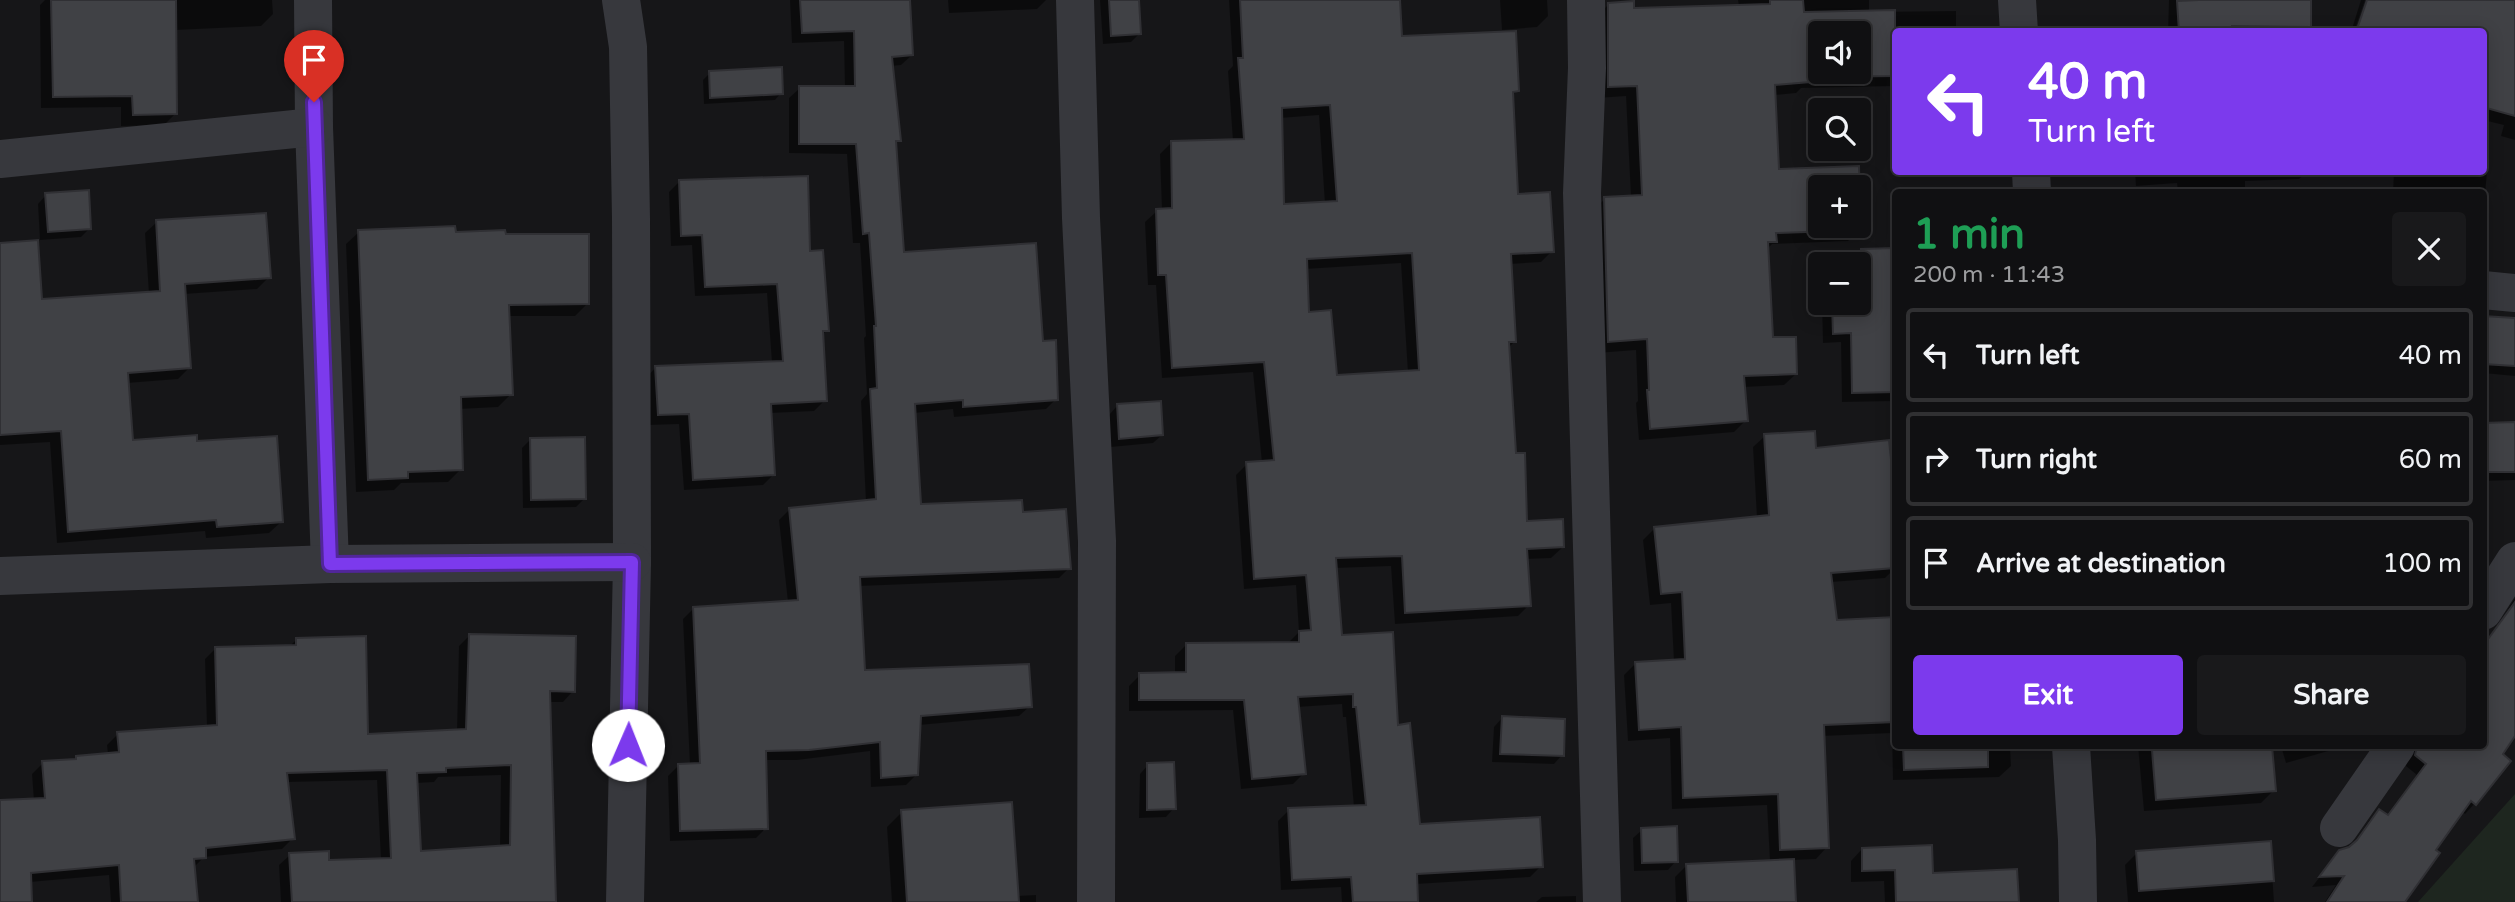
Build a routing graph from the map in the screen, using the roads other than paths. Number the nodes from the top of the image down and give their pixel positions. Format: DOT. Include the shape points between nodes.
graph roads {
  1 [pos="313,0"];
  2 [pos="621,0"];
  3 [pos="1075,0"];
  4 [pos="1586,0"];
  5 [pos="2017,0"];
  6 [pos="2019,28"];
  7 [pos="314,127"];
  8 [pos="0,159"];
  9 [pos="2487,290"];
  10 [pos="2515,293"];
  11 [pos="2515,561"];
  12 [pos="632,562"];
  13 [pos="330,564"];
  14 [pos="0,576"];
  15 [pos="2487,605"];
  16 [pos="2071,749"];
  17 [pos="2394,749"];
  18 [pos="2339,828"];
  19 [pos="625,902"];
  20 [pos="1096,902"];
  21 [pos="1602,902"];
  22 [pos="2078,902"];
  1 -- 7 [label="street"];
  2 -- 12 [label="street" via="629,91"];
  3 -- 20 [label="street" via="1097,541"];
  4 -- 21 [label="street" via="1582,193"];
  5 -- 6 [label="street"];
  7 -- 8 [label="street"];
  7 -- 13 [label="street"];
  9 -- 10 [label="street"];
  11 -- 15 [label="street"];
  12 -- 13 [label="street"];
  12 -- 19 [label="street"];
  13 -- 14 [label="street"];
  16 -- 22 [label="street"];
  17 -- 18 [label="street"];
}
